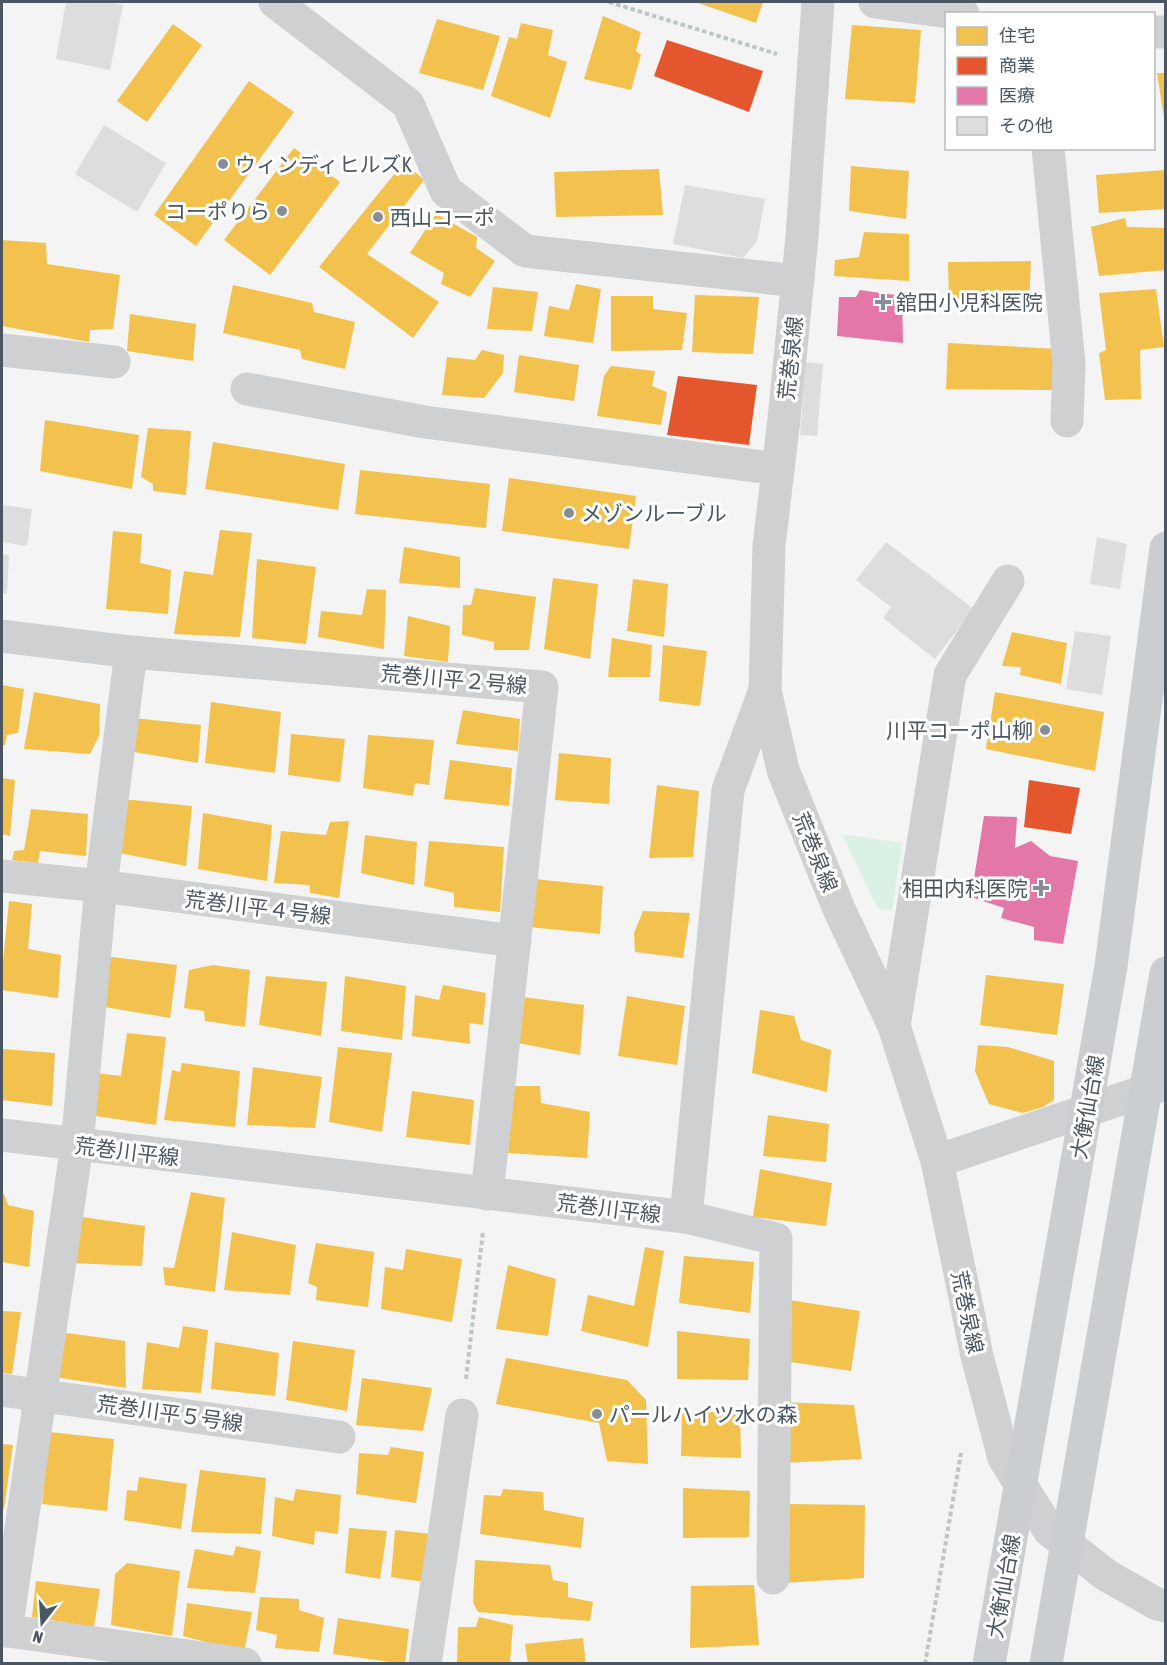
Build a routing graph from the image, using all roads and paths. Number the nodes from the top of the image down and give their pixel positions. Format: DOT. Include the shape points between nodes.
graph roads {
  1 [pos="275,2"];
  2 [pos="609,2"];
  3 [pos="818,2"];
  4 [pos="875,2"];
  5 [pos="948,12"];
  6 [pos="813,66"];
  7 [pos="1048,150"];
  8 [pos="798,280"];
  9 [pos="2,350"];
  10 [pos="114,362"];
  11 [pos="247,389"];
  12 [pos="1067,421"];
  13 [pos="778,469"];
  14 [pos="1166,548"];
  15 [pos="1008,581"];
  16 [pos="2,636"];
  17 [pos="131,652"];
  18 [pos="765,690"];
  19 [pos="2,876"];
  20 [pos="101,886"];
  21 [pos="515,941"];
  22 [pos="1166,973"];
  23 [pos="1165,978"];
  24 [pos="894,1026"];
  25 [pos="1166,1084"];
  26 [pos="2,1135"];
  27 [pos="77,1145"];
  28 [pos="937,1161"];
  29 [pos="487,1194"];
  30 [pos="686,1217"];
  31 [pos="2,1390"];
  32 [pos="39,1395"];
  33 [pos="462,1415"];
  34 [pos="339,1437"];
  35 [pos="961,1453"];
  36 [pos="772,1578"];
  37 [pos="1166,1606"];
  38 [pos="4,1631"];
  39 [pos="245,1664"];
  40 [pos="425,1664"];
  41 [pos="924,1664"];
  42 [pos="989,1664"];
  43 [pos="1047,1664"];
  1 -- 8 [label="street" via="408,104 446,191 525,251"];
  2 -- 6 [label="path"];
  3 -- 6 [label="street, 荒巻泉線"];
  4 -- 5 [label="street"];
  6 -- 8 [label="street, 荒巻泉線"];
  7 -- 12 [label="street" via="1069,364"];
  8 -- 13 [label="street, 荒巻泉線"];
  9 -- 10 [label="street"];
  11 -- 13 [label="street" via="425,422"];
  13 -- 18 [label="street, 荒巻泉線" via="769,546"];
  14 -- 42 [label="main road, 大衡仙台線" via="1112,966"];
  15 -- 24 [label="street" via="950,675"];
  16 -- 17 [label="street, 荒巻川平２号線"];
  17 -- 20 [label="street"];
  17 -- 21 [label="street, 荒巻川平２号線" via="542,687"];
  18 -- 24 [label="street, 荒巻泉線" via="783,770 839,909"];
  18 -- 30 [label="street, 荒巻川平線" via="728,790"];
  19 -- 20 [label="street, 荒巻川平４号線"];
  20 -- 21 [label="street, 荒巻川平４号線"];
  20 -- 27 [label="street"];
  21 -- 29 [label="street, 荒巻川平２号線"];
  22 -- 23 [label="main road"];
  23 -- 43 [label="main road"];
  24 -- 28 [label="street, 荒巻泉線"];
  25 -- 28 [label="street"];
  26 -- 27 [label="street, 荒巻川平線"];
  27 -- 29 [label="street, 荒巻川平線"];
  27 -- 32 [label="street"];
  28 -- 37 [label="street, 荒巻泉線" via="977,1356 1004,1458 1049,1530 1106,1575"];
  29 -- 30 [label="street, 荒巻川平線"];
  29 -- 33 [label="path"];
  30 -- 36 [label="street" via="776,1239"];
  31 -- 32 [label="street, 荒巻川平５号線"];
  32 -- 34 [label="street, 荒巻川平５号線"];
  32 -- 38 [label="street"];
  33 -- 40 [label="street"];
  35 -- 41 [label="path"];
  38 -- 39 [label="street"];
}
